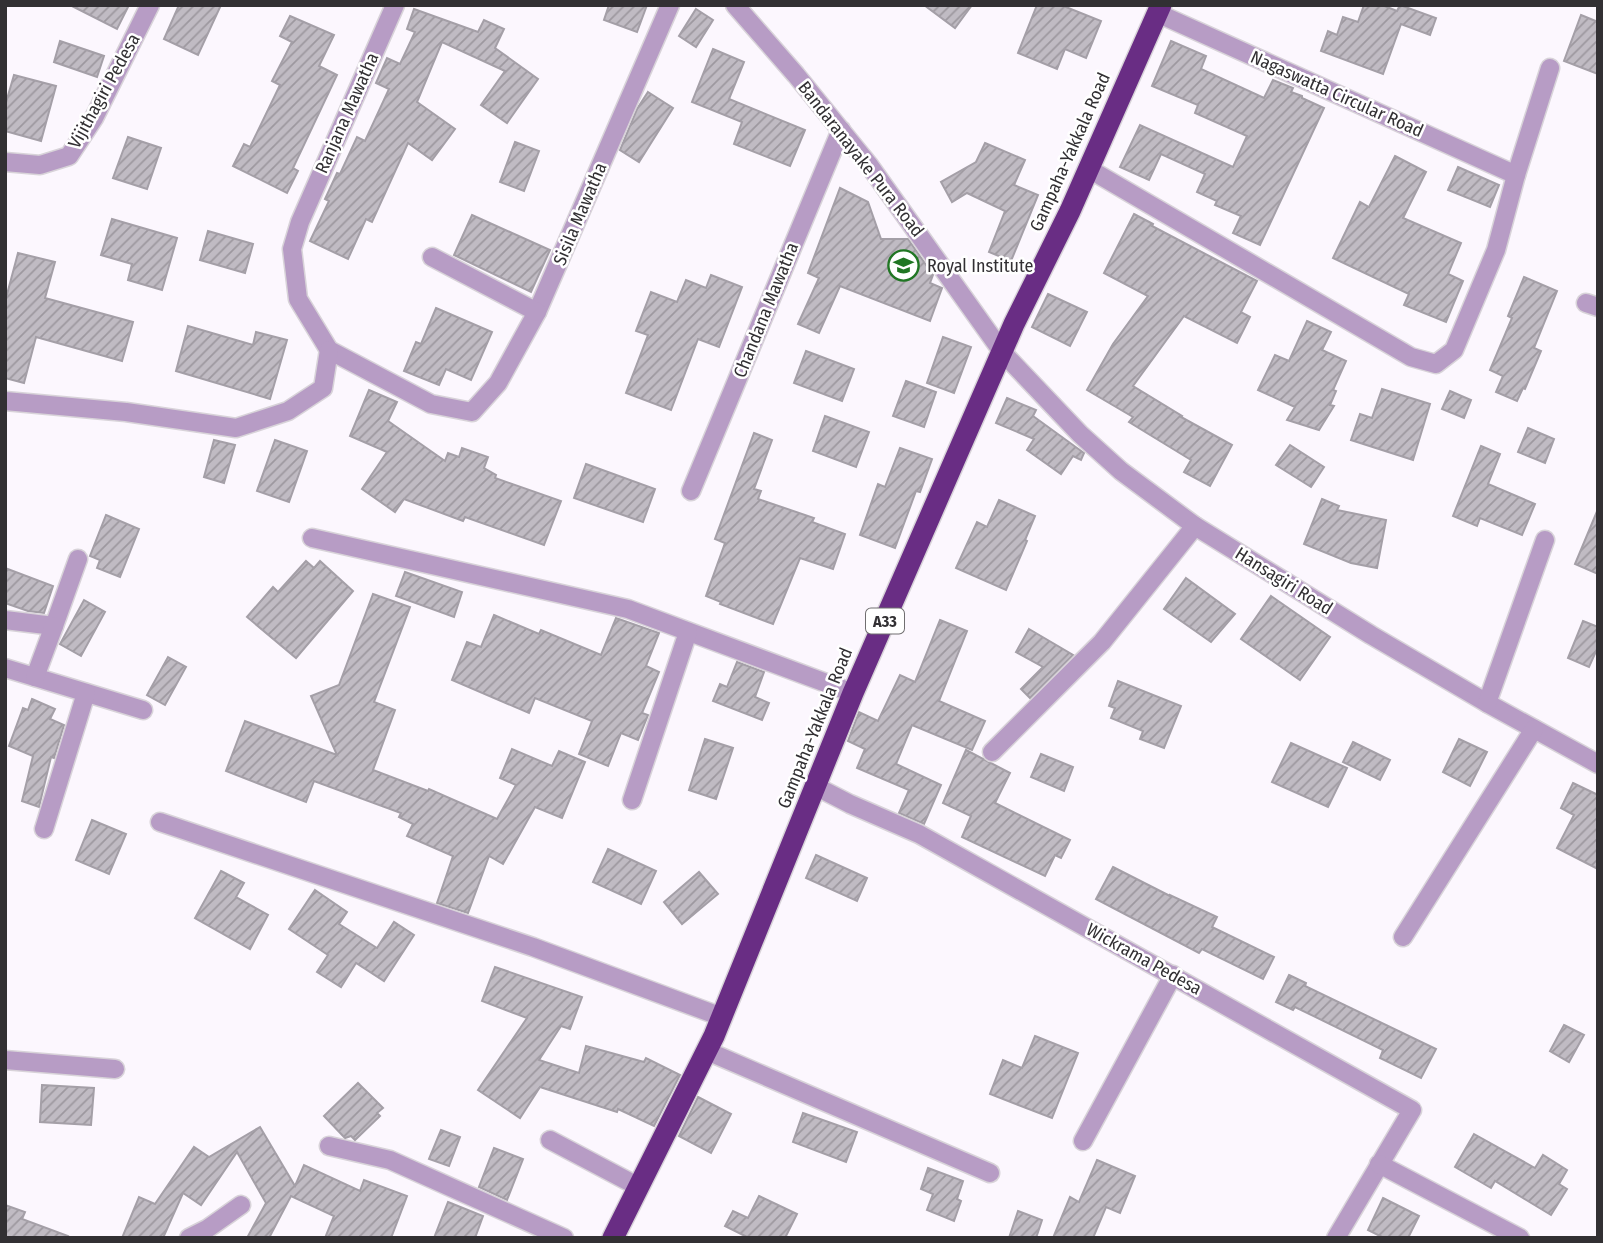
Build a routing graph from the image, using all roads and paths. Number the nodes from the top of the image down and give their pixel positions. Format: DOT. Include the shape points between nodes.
graph roads {
  1 [pos="150,5"];
  2 [pos="395,5"];
  3 [pos="670,5"];
  4 [pos="735,5"];
  5 [pos="1159,9"];
  6 [pos="1550,68"];
  7 [pos="841,130"];
  8 [pos="5,163"];
  9 [pos="1088,169"];
  10 [pos="1516,175"];
  11 [pos="432,257"];
  12 [pos="537,312"];
  13 [pos="329,350"];
  14 [pos="1003,353"];
  15 [pos="5,401"];
  16 [pos="691,491"];
  17 [pos="1195,526"];
  18 [pos="312,538"];
  19 [pos="1545,540"];
  20 [pos="78,559"];
  21 [pos="5,620"];
  22 [pos="54,626"];
  23 [pos="688,632"];
  24 [pos="5,668"];
  25 [pos="35,677"];
  26 [pos="86,693"];
  27 [pos="853,693"];
  28 [pos="1487,703"];
  29 [pos="143,710"];
  30 [pos="1534,729"];
  31 [pos="992,752"];
  32 [pos="1598,764"];
  33 [pos="815,786"];
  34 [pos="632,800"];
  35 [pos="160,822"];
  36 [pos="44,829"];
  37 [pos="1403,937"];
  38 [pos="1173,975"];
  39 [pos="722,1017"];
  40 [pos="706,1051"];
  41 [pos="5,1060"];
  42 [pos="115,1069"];
  43 [pos="550,1140"];
  44 [pos="1083,1141"];
  45 [pos="329,1146"];
  46 [pos="1379,1164"];
  47 [pos="990,1173"];
  48 [pos="639,1187"];
  49 [pos="240,1205"];
  50 [pos="211,1233"];
  51 [pos="189,1238"];
  52 [pos="564,1238"];
  53 [pos="613,1238"];
  54 [pos="1336,1238"];
  55 [pos="1520,1238"];
  1 -- 8 [label="street, Vijithagiri Pedesa" via="94,118 69,156 40,165"];
  2 -- 13 [label="street, Ranjana Mawatha" via="292,249 298,299"];
  3 -- 12 [label="street, Sisila Mawatha"];
  4 -- 7 [label="street, Bandaranayake Pura Road"];
  5 -- 9 [label="highway, Gampaha-Yakkala Road / A33"];
  5 -- 10 [label="street, Nagaswatta Circular Road"];
  6 -- 10 [label="street"];
  7 -- 14 [label="street, Bandaranayake Pura Road"];
  7 -- 16 [label="street, Chandana Mawatha"];
  9 -- 10 [label="street" via="1411,357 1436,364 1454,350 1496,250"];
  9 -- 14 [label="highway, Gampaha-Yakkala Road / A33"];
  11 -- 12 [label="street"];
  12 -- 13 [label="street, Sisila Mawatha" via="498,383 472,412 431,404"];
  13 -- 15 [label="street" via="323,388 288,411 236,428"];
  14 -- 17 [label="street, Hansagiri Road" via="1121,471"];
  14 -- 27 [label="highway, Gampaha-Yakkala Road / A33"];
  17 -- 28 [label="street, Hansagiri Road"];
  17 -- 31 [label="street" via="1102,642"];
  18 -- 23 [label="street" via="577,596"];
  19 -- 28 [label="street"];
  20 -- 22 [label="street"];
  21 -- 22 [label="street"];
  22 -- 25 [label="street"];
  23 -- 27 [label="street"];
  23 -- 34 [label="street"];
  24 -- 25 [label="street"];
  25 -- 26 [label="street"];
  26 -- 29 [label="street"];
  26 -- 36 [label="street"];
  27 -- 33 [label="highway, Gampaha-Yakkala Road / A33"];
  28 -- 30 [label="street, Hansagiri Road"];
  30 -- 32 [label="street, Hansagiri Road"];
  30 -- 37 [label="street"];
  33 -- 38 [label="street, Wickrama Pedesa" via="919,834"];
  33 -- 39 [label="highway, Gampaha-Yakkala Road / A33"];
  35 -- 39 [label="street" via="533,947"];
  38 -- 44 [label="street"];
  38 -- 46 [label="street, Wickrama Pedesa" via="1412,1110"];
  39 -- 40 [label="highway, Gampaha-Yakkala Road / A33"];
  40 -- 47 [label="street"];
  40 -- 48 [label="highway, Gampaha-Yakkala Road / A33"];
  41 -- 42 [label="street"];
  43 -- 48 [label="street"];
  45 -- 52 [label="street" via="390,1160"];
  46 -- 54 [label="street"];
  46 -- 55 [label="street"];
  48 -- 53 [label="highway, Gampaha-Yakkala Road / A33"];
  49 -- 50 [label="street"];
  50 -- 51 [label="street"];
}
